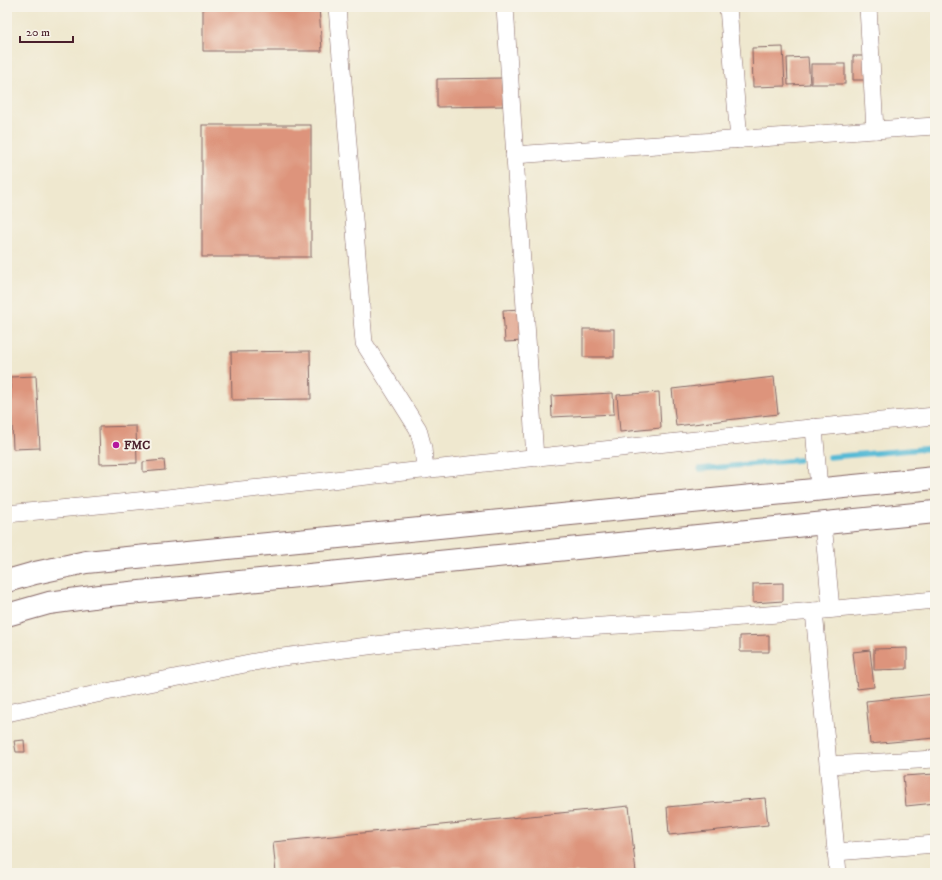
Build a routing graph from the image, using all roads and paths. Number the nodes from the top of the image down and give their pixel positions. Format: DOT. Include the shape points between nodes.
graph roads {
  1 [pos="337,7"];
  2 [pos="504,7"];
  3 [pos="728,7"];
  4 [pos="868,7"];
  5 [pos="935,126"];
  6 [pos="875,130"];
  7 [pos="739,140"];
  8 [pos="514,155"];
  9 [pos="935,416"];
  10 [pos="814,427"];
  11 [pos="535,458"];
  12 [pos="425,470"];
  13 [pos="935,478"];
  14 [pos="819,490"];
  15 [pos="935,512"];
  16 [pos="7,514"];
  17 [pos="823,523"];
  18 [pos="7,581"];
  19 [pos="935,600"];
  20 [pos="831,609"];
  21 [pos="814,611"];
  22 [pos="7,615"];
  23 [pos="7,713"];
  24 [pos="935,759"];
  25 [pos="829,765"];
  26 [pos="935,844"];
  27 [pos="836,852"];
  28 [pos="838,873"];
  1 -- 12 [label="street" via="364,342 418,429"];
  2 -- 8 [label="street"];
  3 -- 7 [label="street"];
  4 -- 6 [label="street"];
  5 -- 6 [label="street"];
  6 -- 7 [label="street"];
  7 -- 8 [label="street"];
  8 -- 11 [label="street"];
  9 -- 10 [label="street"];
  10 -- 11 [label="street"];
  10 -- 14 [label="street"];
  11 -- 12 [label="street"];
  12 -- 16 [label="street"];
  13 -- 14 [label="highway"];
  14 -- 18 [label="highway" via="86,562"];
  15 -- 17 [label="highway"];
  17 -- 20 [label="street"];
  17 -- 22 [label="highway" via="100,596 49,603"];
  19 -- 20 [label="street"];
  20 -- 21 [label="street"];
  21 -- 23 [label="street" via="514,631 368,646 275,658"];
  21 -- 25 [label="street"];
  24 -- 25 [label="street"];
  25 -- 27 [label="street"];
  26 -- 27 [label="street"];
  27 -- 28 [label="street"];
}
